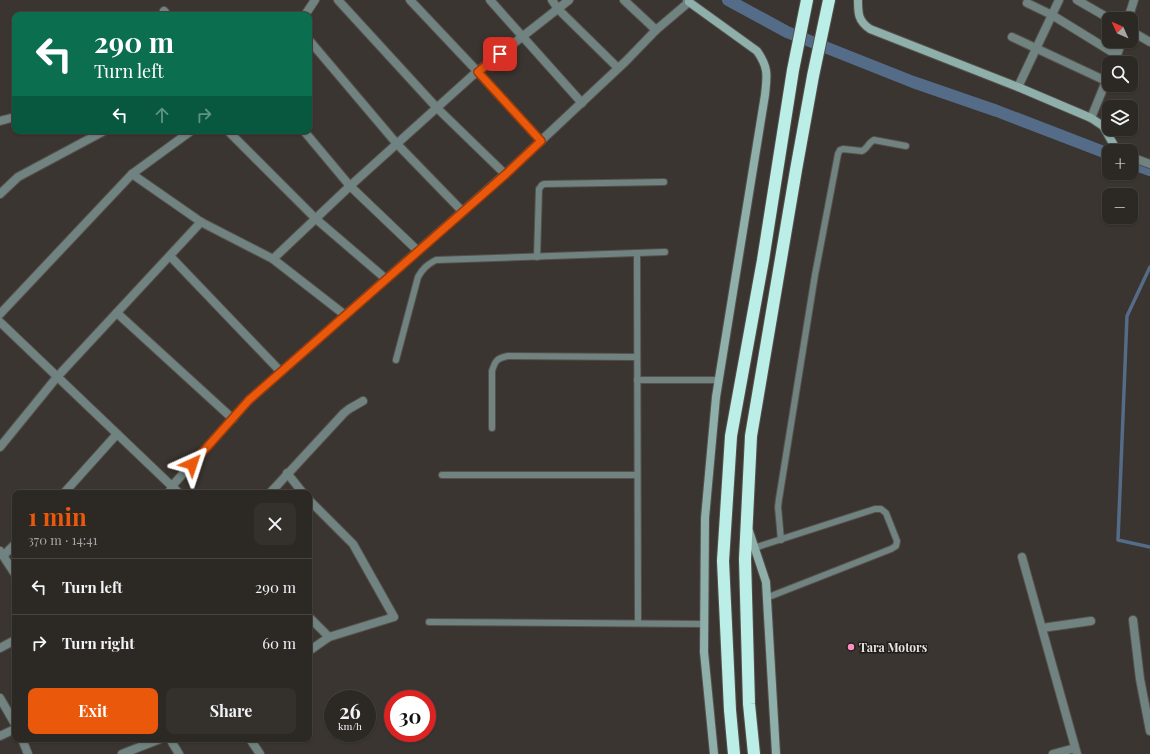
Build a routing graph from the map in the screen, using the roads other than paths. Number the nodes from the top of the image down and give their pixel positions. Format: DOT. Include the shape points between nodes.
graph roads {
  1 [pos="316,0"];
  2 [pos="338,0"];
  3 [pos="410,0"];
  4 [pos="490,0"];
  5 [pos="552,0"];
  6 [pos="569,0"];
  7 [pos="624,0"];
  8 [pos="807,0"];
  9 [pos="858,0"];
  10 [pos="1059,0"];
  11 [pos="1077,0"];
  12 [pos="1134,0"];
  13 [pos="688,1"];
  14 [pos="1027,3"];
  15 [pos="829,4"];
  16 [pos="558,9"];
  17 [pos="307,12"];
  18 [pos="1130,12"];
  19 [pos="1102,14"];
  20 [pos="1052,15"];
  21 [pos="656,30"];
  22 [pos="1138,35"];
  23 [pos="522,37"];
  24 [pos="1012,37"];
  25 [pos="1150,42"];
  26 [pos="312,44"];
  27 [pos="1037,49"];
  28 [pos="1111,56"];
  29 [pos="618,68"];
  30 [pos="478,72"];
  31 [pos="1102,76"];
  32 [pos="1018,87"];
  33 [pos="1102,90"];
  34 [pos="582,103"];
  35 [pos="437,108"];
  36 [pos="12,118"];
  37 [pos="1091,118"];
  38 [pos="0,121"];
  39 [pos="98,134"];
  40 [pos="184,134"];
  41 [pos="231,134"];
  42 [pos="307,134"];
  43 [pos="541,141"];
  44 [pos="397,144"];
  45 [pos="1113,144"];
  46 [pos="906,146"];
  47 [pos="1138,160"];
  48 [pos="1150,164"];
  49 [pos="132,174"];
  50 [pos="506,174"];
  51 [pos="664,182"];
  52 [pos="350,186"];
  53 [pos="0,194"];
  54 [pos="463,212"];
  55 [pos="316,219"];
  56 [pos="201,222"];
  57 [pos="418,251"];
  58 [pos="665,252"];
  59 [pos="637,253"];
  60 [pos="170,256"];
  61 [pos="538,257"];
  62 [pos="273,259"];
  63 [pos="386,279"];
  64 [pos="117,313"];
  65 [pos="0,314"];
  66 [pos="346,315"];
  67 [pos="0,322"];
  68 [pos="637,357"];
  69 [pos="396,360"];
  70 [pos="281,372"];
  71 [pos="57,377"];
  72 [pos="637,380"];
  73 [pos="719,380"];
  74 [pos="363,401"];
  75 [pos="233,418"];
  76 [pos="492,428"];
  77 [pos="117,434"];
  78 [pos="0,447"];
  79 [pos="287,473"];
  80 [pos="442,475"];
  81 [pos="637,475"];
  82 [pos="67,490"];
  83 [pos="170,490"];
  84 [pos="273,490"];
  85 [pos="301,490"];
  86 [pos="312,503"];
  87 [pos="747,524"];
  88 [pos="781,540"];
  89 [pos="12,546"];
  90 [pos="754,548"];
  91 [pos="2,554"];
  92 [pos="1022,557"];
  93 [pos="12,569"];
  94 [pos="766,598"];
  95 [pos="312,620"];
  96 [pos="1133,620"];
  97 [pos="1091,621"];
  98 [pos="429,622"];
  99 [pos="638,623"];
  100 [pos="705,624"];
  101 [pos="1042,628"];
  102 [pos="329,637"];
  103 [pos="12,642"];
  104 [pos="0,648"];
  105 [pos="312,649"];
  106 [pos="0,698"];
  107 [pos="12,719"];
  108 [pos="1150,728"];
  109 [pos="12,730"];
  110 [pos="0,736"];
  111 [pos="23,742"];
  112 [pos="152,742"];
  113 [pos="172,742"];
  114 [pos="252,742"];
  115 [pos="1076,751"];
  116 [pos="28,754"];
  117 [pos="122,754"];
  118 [pos="179,754"];
  119 [pos="260,754"];
  120 [pos="714,754"];
  121 [pos="734,754"];
  122 [pos="754,754"];
  123 [pos="776,754"];
  124 [pos="1053,754"];
  1 -- 17 [label="street"];
  2 -- 35 [label="street"];
  3 -- 30 [label="street"];
  4 -- 23 [label="street"];
  5 -- 16 [label="street"];
  6 -- 16 [label="street"];
  7 -- 21 [label="street"];
  8 -- 121 [label="highway" via="731,436 723,561"];
  9 -- 32 [label="street" via="859,17 870,29"];
  10 -- 20 [label="street"];
  11 -- 19 [label="street"];
  12 -- 18 [label="street"];
  13 -- 21 [label="street"];
  13 -- 73 [label="street" via="757,51 764,60 767,71"];
  14 -- 20 [label="street"];
  15 -- 87 [label="highway" via="796,170 751,436"];
  16 -- 23 [label="street"];
  16 -- 29 [label="street"];
  20 -- 27 [label="street"];
  20 -- 28 [label="street"];
  21 -- 29 [label="street"];
  22 -- 25 [label="street"];
  23 -- 30 [label="street"];
  23 -- 34 [label="street"];
  24 -- 27 [label="street"];
  26 -- 44 [label="street"];
  27 -- 31 [label="street"];
  27 -- 32 [label="street"];
  29 -- 34 [label="street"];
  30 -- 35 [label="street"];
  30 -- 43 [label="street"];
  32 -- 37 [label="street"];
  33 -- 37 [label="street"];
  34 -- 43 [label="street"];
  35 -- 44 [label="street"];
  35 -- 50 [label="street"];
  36 -- 38 [label="street"];
  37 -- 45 [label="street" via="1103,126"];
  39 -- 53 [label="street" via="18,177"];
  40 -- 49 [label="street"];
  41 -- 55 [label="street"];
  42 -- 52 [label="street"];
  43 -- 50 [label="street"];
  44 -- 52 [label="street"];
  44 -- 54 [label="street"];
  46 -- 88 [label="lane" via="874,140 862,151 843,149 839,152 815,276 779,499"];
  47 -- 48 [label="street"];
  49 -- 56 [label="street"];
  49 -- 65 [label="street"];
  50 -- 54 [label="street"];
  51 -- 61 [label="lane" via="542,185 539,189"];
  52 -- 55 [label="street"];
  52 -- 57 [label="street"];
  54 -- 57 [label="street"];
  55 -- 62 [label="street"];
  55 -- 63 [label="street"];
  56 -- 60 [label="street"];
  56 -- 62 [label="street"];
  57 -- 63 [label="street"];
  58 -- 59 [label="lane"];
  59 -- 61 [label="lane"];
  59 -- 68 [label="lane"];
  60 -- 64 [label="street"];
  60 -- 70 [label="street"];
  61 -- 69 [label="lane" via="436,260 427,264 418,277"];
  62 -- 66 [label="street"];
  63 -- 66 [label="street"];
  64 -- 71 [label="street"];
  64 -- 75 [label="street"];
  66 -- 70 [label="street"];
  67 -- 71 [label="street"];
  68 -- 72 [label="lane"];
  68 -- 76 [label="lane" via="501,357 494,363 492,371"];
  70 -- 75 [label="street"];
  71 -- 77 [label="street"];
  71 -- 78 [label="street"];
  72 -- 73 [label="lane"];
  72 -- 81 [label="lane"];
  73 -- 100 [label="street" via="705,518"];
  74 -- 79 [label="street" via="349,409"];
  75 -- 83 [label="street"];
  77 -- 82 [label="street"];
  77 -- 83 [label="street"];
  79 -- 84 [label="street"];
  79 -- 85 [label="street"];
  80 -- 81 [label="lane"];
  81 -- 99 [label="lane"];
  86 -- 102 [label="street" via="353,544 394,617"];
  87 -- 90 [label="street"];
  87 -- 122 [label="highway" via="745,559 748,704"];
  88 -- 90 [label="lane"];
  88 -- 94 [label="lane" via="881,508 886,513 897,541 892,549"];
  89 -- 91 [label="street"];
  90 -- 94 [label="street" via="766,582"];
  91 -- 93 [label="street"];
  92 -- 101 [label="street"];
  94 -- 123 [label="street"];
  95 -- 102 [label="street"];
  96 -- 108 [label="street" via="1140,679"];
  97 -- 101 [label="street"];
  98 -- 99 [label="lane"];
  99 -- 100 [label="lane"];
  100 -- 120 [label="street" via="704,652"];
  101 -- 115 [label="street"];
  102 -- 105 [label="street"];
  103 -- 104 [label="street"];
  106 -- 107 [label="street"];
  109 -- 110 [label="street"];
  111 -- 116 [label="street"];
  112 -- 117 [label="street"];
  113 -- 118 [label="street"];
  114 -- 119 [label="street"];
  115 -- 124 [label="street"];
}
